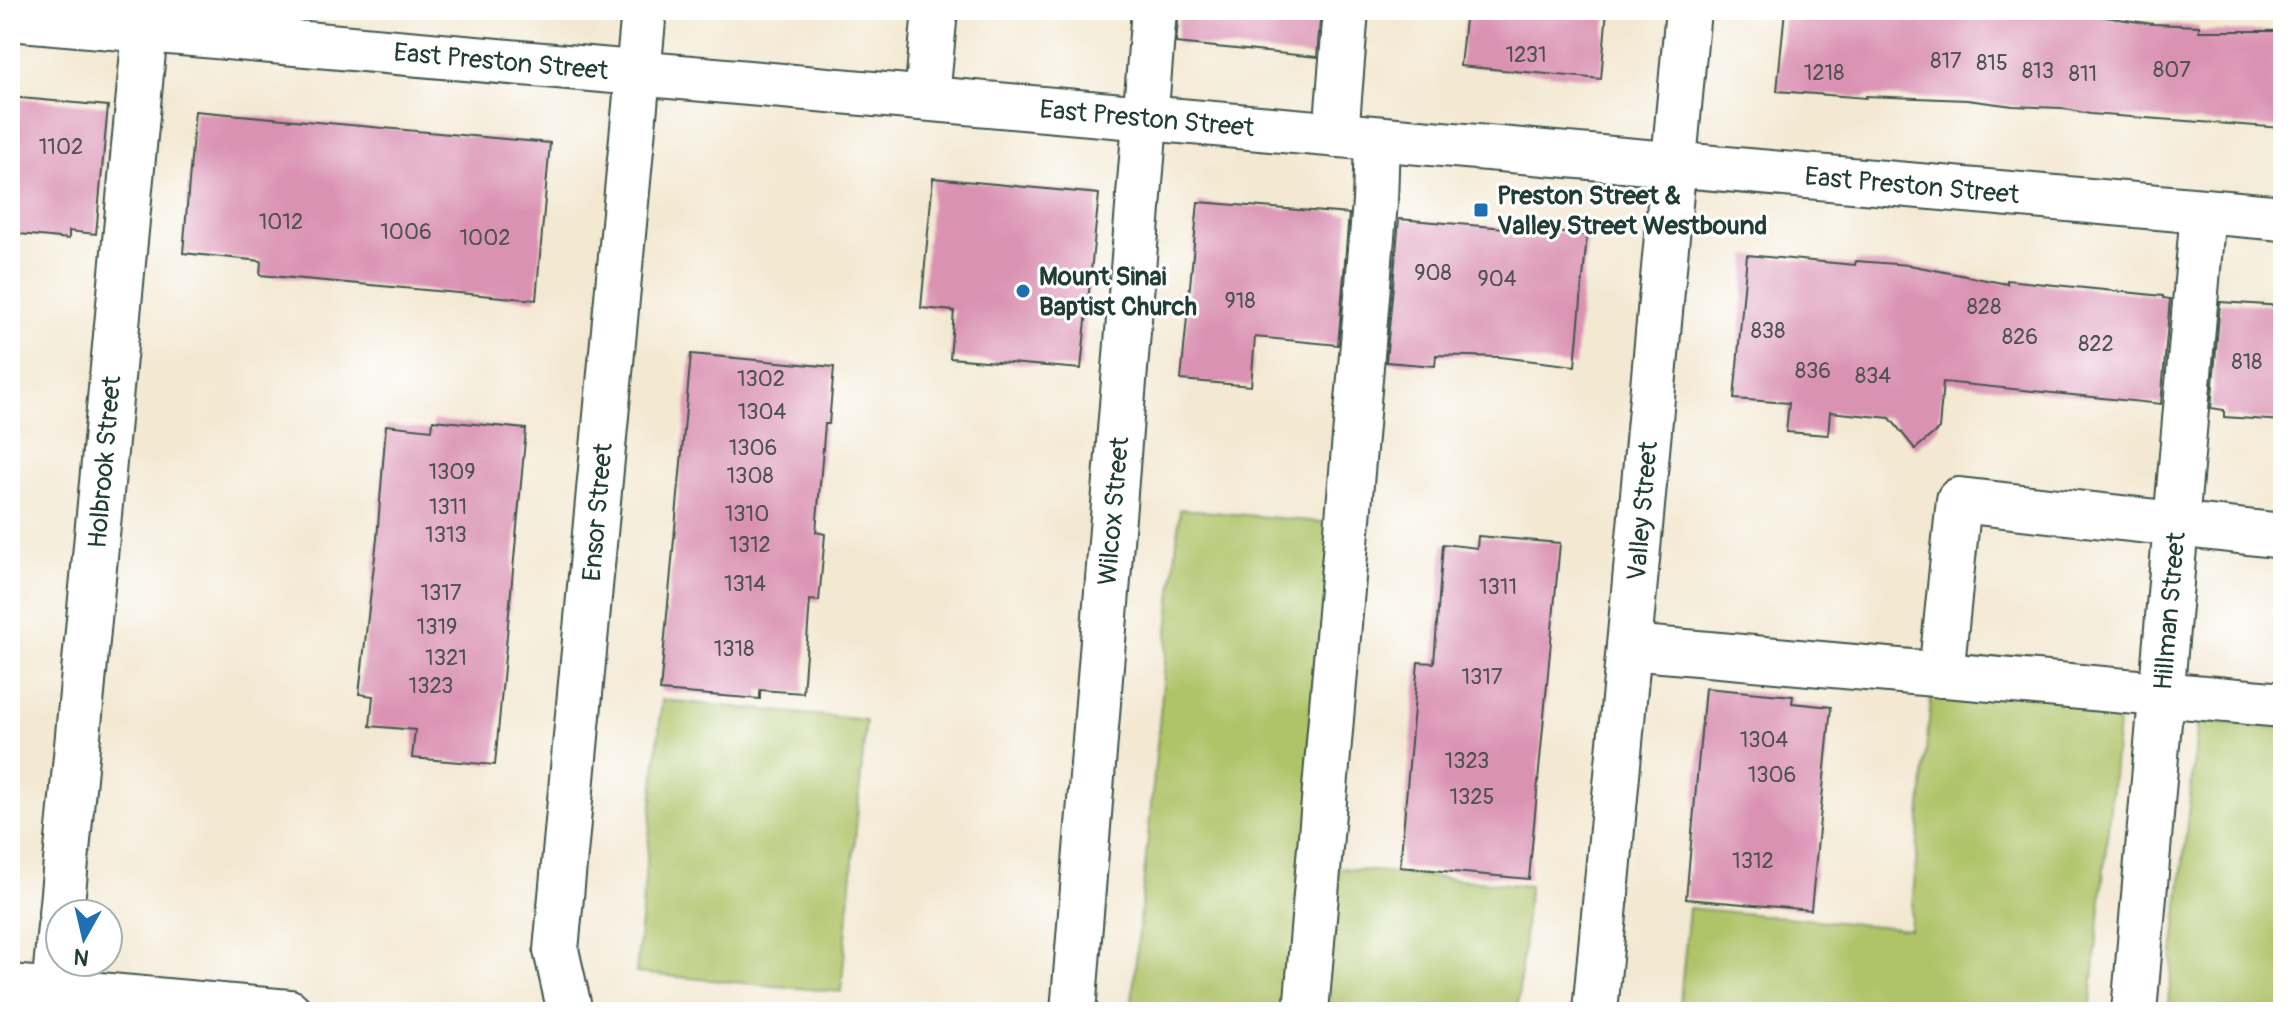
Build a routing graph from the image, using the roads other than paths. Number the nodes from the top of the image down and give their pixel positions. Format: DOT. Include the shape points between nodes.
graph roads {
  1 [pos="644,10"];
  2 [pos="935,10"];
  3 [pos="1154,10"];
  4 [pos="1346,10"];
  5 [pos="1688,10"];
  6 [pos="10,18"];
  7 [pos="146,20"];
  8 [pos="638,73"];
  9 [pos="927,98"];
  10 [pos="1145,118"];
  11 [pos="1357,137"];
  12 [pos="1674,165"];
  13 [pos="2203,211"];
  14 [pos="2283,218"];
  15 [pos="2177,524"];
  16 [pos="2283,536"];
  17 [pos="1629,647"];
  18 [pos="1941,675"];
  19 [pos="2161,694"];
  20 [pos="2283,705"];
  21 [pos="63,898"];
  22 [pos="55,978"];
  23 [pos="10,987"];
  24 [pos="54,991"];
  25 [pos="106,1004"];
  26 [pos="289,1012"];
  27 [pos="570,1012"];
  28 [pos="1073,1012"];
  29 [pos="1306,1012"];
  30 [pos="1595,1012"];
  31 [pos="2134,1012"];
  1 -- 8 [label="street, Ensor Street"];
  2 -- 9 [label="street"];
  3 -- 10 [label="street, Wilcox Street"];
  4 -- 11 [label="street"];
  5 -- 12 [label="street, Valley Street"];
  6 -- 7 [label="street, East Preston Street"];
  7 -- 8 [label="street, East Preston Street"];
  7 -- 21 [label="street, Holbrook Street"];
  8 -- 9 [label="street, East Preston Street"];
  8 -- 27 [label="street, Ensor Street" via="556,950"];
  9 -- 10 [label="street, East Preston Street"];
  10 -- 11 [label="street, East Preston Street"];
  10 -- 28 [label="street, Wilcox Street"];
  11 -- 12 [label="street, East Preston Street"];
  11 -- 29 [label="street" via="1374,218"];
  12 -- 13 [label="street, East Preston Street"];
  12 -- 17 [label="street, Valley Street"];
  13 -- 14 [label="street, East Preston Street"];
  13 -- 15 [label="street, Hillman Street"];
  15 -- 16 [label="street"];
  15 -- 18 [label="street" via="1959,500"];
  15 -- 19 [label="street, Hillman Street"];
  17 -- 18 [label="street"];
  17 -- 30 [label="street, Valley Street"];
  18 -- 19 [label="street"];
  19 -- 20 [label="street"];
  19 -- 31 [label="street, Hillman Street"];
  22 -- 24 [label="street"];
  23 -- 24 [label="street"];
  24 -- 25 [label="street"];
  25 -- 26 [label="street"];
}
